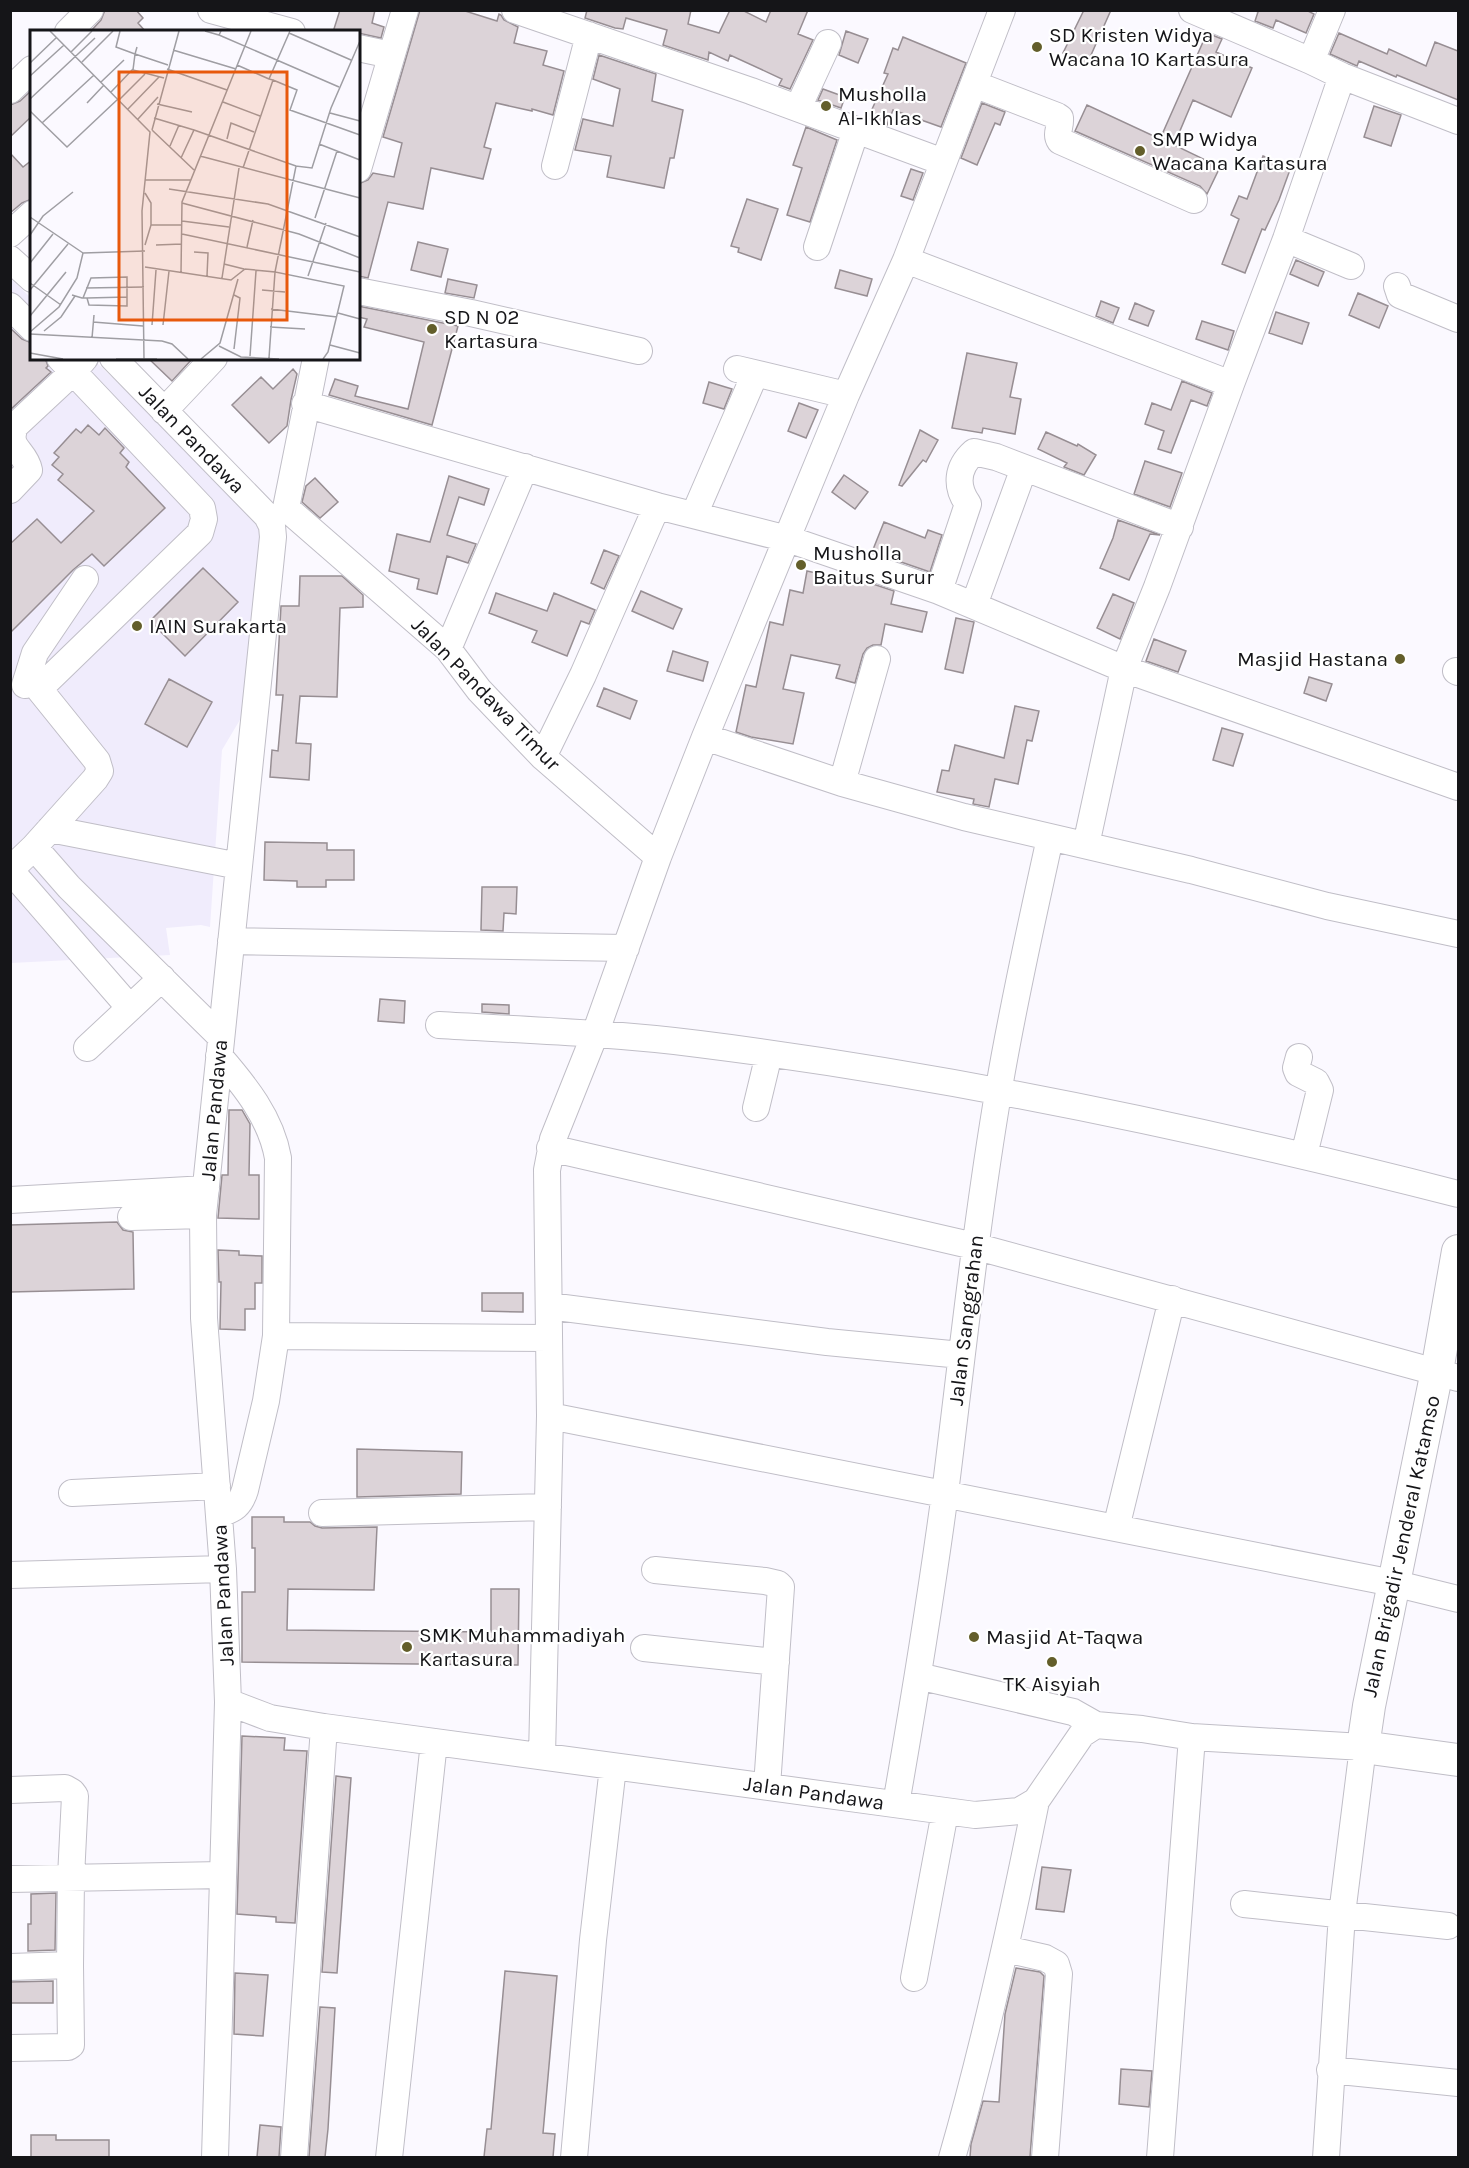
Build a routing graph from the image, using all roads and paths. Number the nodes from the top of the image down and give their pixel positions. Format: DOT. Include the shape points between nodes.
graph roads {
  1 [pos="90,10"];
  2 [pos="405,10"];
  3 [pos="515,10"];
  4 [pos="1002,10"];
  5 [pos="1192,10"];
  6 [pos="1332,10"];
  7 [pos="220,19"];
  8 [pos="70,30"];
  9 [pos="281,30"];
  10 [pos="589,35"];
  11 [pos="828,43"];
  12 [pos="360,48"];
  13 [pos="391,55"];
  14 [pos="1311,61"];
  15 [pos="30,71"];
  16 [pos="1342,76"];
  17 [pos="974,84"];
  18 [pos="10,90"];
  19 [pos="798,108"];
  20 [pos="1458,121"];
  21 [pos="856,130"];
  22 [pos="360,162"];
  23 [pos="943,162"];
  24 [pos="555,166"];
  25 [pos="1194,200"];
  26 [pos="30,216"];
  27 [pos="10,234"];
  28 [pos="1286,239"];
  29 [pos="817,247"];
  30 [pos="10,259"];
  31 [pos="906,260"];
  32 [pos="1351,266"];
  33 [pos="30,277"];
  34 [pos="1397,286"];
  35 [pos="360,291"];
  36 [pos="10,306"];
  37 [pos="1458,319"];
  38 [pos="30,326"];
  39 [pos="639,351"];
  40 [pos="115,360"];
  41 [pos="212,360"];
  42 [pos="316,360"];
  43 [pos="73,363"];
  44 [pos="1231,384"];
  45 [pos="846,394"];
  46 [pos="305,404"];
  47 [pos="164,411"];
  48 [pos="525,468"];
  49 [pos="1024,468"];
  50 [pos="10,490"];
  51 [pos="657,506"];
  52 [pos="278,514"];
  53 [pos="693,515"];
  54 [pos="1180,527"];
  55 [pos="788,538"];
  56 [pos="85,579"];
  57 [pos="939,591"];
  58 [pos="974,605"];
  59 [pos="448,649"];
  60 [pos="877,659"];
  61 [pos="1124,669"];
  62 [pos="25,687"];
  63 [pos="705,737"];
  64 [pos="543,756"];
  65 [pos="842,783"];
  66 [pos="1458,787"];
  67 [pos="42,838"];
  68 [pos="1050,838"];
  69 [pos="1086,845"];
  70 [pos="658,857"];
  71 [pos="239,866"];
  72 [pos="10,870"];
  73 [pos="1458,934"];
  74 [pos="231,941"];
  75 [pos="626,948"];
  76 [pos="162,978"];
  77 [pos="130,1008"];
  78 [pos="439,1025"];
  79 [pos="595,1034"];
  80 [pos="220,1047"];
  81 [pos="87,1048"];
  82 [pos="769,1054"];
  83 [pos="1299,1057"];
  84 [pos="998,1090"];
  85 [pos="756,1108"];
  86 [pos="550,1149"];
  87 [pos="1304,1155"];
  88 [pos="206,1189"];
  89 [pos="1458,1194"];
  90 [pos="10,1200"];
  91 [pos="204,1215"];
  92 [pos="131,1217"];
  93 [pos="974,1246"];
  94 [pos="1458,1251"];
  95 [pos="1172,1299"];
  96 [pos="549,1306"];
  97 [pos="276,1336"];
  98 [pos="549,1338"];
  99 [pos="961,1355"];
  100 [pos="1448,1375"];
  101 [pos="550,1416"];
  102 [pos="218,1486"];
  103 [pos="72,1493"];
  104 [pos="944,1495"];
  105 [pos="548,1507"];
  106 [pos="322,1513"];
  107 [pos="220,1514"];
  108 [pos="1116,1528"];
  109 [pos="223,1569"];
  110 [pos="655,1570"];
  111 [pos="10,1575"];
  112 [pos="1393,1583"];
  113 [pos="1458,1599"];
  114 [pos="644,1648"];
  115 [pos="776,1662"];
  116 [pos="918,1676"];
  117 [pos="228,1702"];
  118 [pos="1096,1725"];
  119 [pos="324,1727"];
  120 [pos="1192,1737"];
  121 [pos="434,1742"];
  122 [pos="1363,1747"];
  123 [pos="542,1756"];
  124 [pos="1458,1760"];
  125 [pos="613,1767"];
  126 [pos="767,1786"];
  127 [pos="10,1790"];
  128 [pos="1036,1801"];
  129 [pos="896,1804"];
  130 [pos="945,1812"];
  131 [pos="222,1875"];
  132 [pos="71,1877"];
  133 [pos="10,1879"];
  134 [pos="1244,1904"];
  135 [pos="1342,1914"];
  136 [pos="1448,1926"];
  137 [pos="1006,1949"];
  138 [pos="70,1965"];
  139 [pos="10,1967"];
  140 [pos="914,1978"];
  141 [pos="10,2048"];
  142 [pos="1330,2070"];
  143 [pos="1458,2083"];
  144 [pos="215,2157"];
  145 [pos="294,2157"];
  146 [pos="389,2157"];
  147 [pos="574,2157"];
  148 [pos="952,2157"];
  149 [pos="1045,2157"];
  150 [pos="1160,2157"];
  151 [pos="1326,2157"];
  1 -- 8 [label="street"];
  2 -- 13 [label="street"];
  3 -- 10 [label="street"];
  4 -- 17 [label="street"];
  5 -- 14 [label="street"];
  6 -- 14 [label="street"];
  7 -- 9 [label="street"];
  10 -- 19 [label="street"];
  10 -- 24 [label="street"];
  11 -- 19 [label="street"];
  12 -- 13 [label="street"];
  13 -- 22 [label="street"];
  14 -- 16 [label="street"];
  15 -- 18 [label="street"];
  16 -- 20 [label="street"];
  16 -- 28 [label="street"];
  17 -- 23 [label="street"];
  17 -- 25 [label="street" via="1057,116 1061,124 1060,141"];
  19 -- 21 [label="street"];
  21 -- 23 [label="street"];
  21 -- 29 [label="street"];
  23 -- 31 [label="street"];
  26 -- 27 [label="street"];
  28 -- 32 [label="street"];
  28 -- 44 [label="street"];
  30 -- 33 [label="street"];
  31 -- 44 [label="street"];
  31 -- 45 [label="street"];
  34 -- 37 [label="street" via="1400,295"];
  35 -- 39 [label="street"];
  36 -- 38 [label="street"];
  40 -- 47 [label="street, Jalan Pandawa"];
  41 -- 47 [label="street"];
  42 -- 46 [label="street"];
  43 -- 50 [label="street" via="11,434 29,470"];
  43 -- 62 [label="street" via="202,508 204,522 200,533"];
  44 -- 54 [label="street"];
  45 -- 53 [label="street" via="746,372"];
  45 -- 55 [label="street"];
  46 -- 48 [label="street"];
  46 -- 52 [label="street"];
  47 -- 52 [label="street, Jalan Pandawa"];
  48 -- 51 [label="street"];
  48 -- 59 [label="street"];
  49 -- 54 [label="street"];
  49 -- 57 [label="street" via="980,452 970,455 958,483 968,504"];
  49 -- 58 [label="street"];
  51 -- 53 [label="street"];
  51 -- 64 [label="street" via="584,675"];
  52 -- 59 [label="street, Jalan Pandawa Timur"];
  52 -- 71 [label="street, Jalan Pandawa"];
  53 -- 55 [label="street"];
  54 -- 61 [label="street"];
  55 -- 57 [label="street"];
  55 -- 63 [label="street"];
  56 -- 62 [label="street" via="35,653"];
  57 -- 58 [label="street"];
  58 -- 61 [label="street"];
  59 -- 64 [label="street, Jalan Pandawa Timur" via="479,690"];
  60 -- 65 [label="street"];
  61 -- 66 [label="street"];
  61 -- 69 [label="street"];
  62 -- 67 [label="street" via="100,768 95,779"];
  63 -- 65 [label="street"];
  63 -- 70 [label="street"];
  64 -- 70 [label="street, Jalan Pandawa Timur"];
  65 -- 68 [label="street"];
  67 -- 71 [label="street"];
  67 -- 72 [label="street"];
  67 -- 76 [label="street" via="69,886"];
  68 -- 69 [label="street"];
  68 -- 84 [label="street, Jalan Sanggrahan" via="1017,983"];
  69 -- 73 [label="street" via="1327,906"];
  70 -- 75 [label="street"];
  71 -- 74 [label="street, Jalan Pandawa"];
  72 -- 77 [label="street"];
  74 -- 75 [label="street"];
  74 -- 80 [label="street, Jalan Pandawa"];
  75 -- 79 [label="street"];
  76 -- 77 [label="street"];
  76 -- 80 [label="street"];
  77 -- 81 [label="street"];
  78 -- 79 [label="street"];
  79 -- 82 [label="street"];
  79 -- 86 [label="street"];
  80 -- 88 [label="street, Jalan Pandawa"];
  80 -- 97 [label="street" via="256,1103 278,1158"];
  82 -- 84 [label="street"];
  82 -- 85 [label="street"];
  83 -- 87 [label="street" via="1298,1073 1316,1082 1320,1090"];
  84 -- 87 [label="street"];
  84 -- 93 [label="street, Jalan Sanggrahan"];
  86 -- 93 [label="street"];
  86 -- 96 [label="street"];
  87 -- 89 [label="street"];
  88 -- 90 [label="street"];
  88 -- 91 [label="street, Jalan Pandawa"];
  91 -- 92 [label="street"];
  91 -- 102 [label="street, Jalan Pandawa" via="204,1318"];
  93 -- 95 [label="street"];
  93 -- 99 [label="street, Jalan Sanggrahan"];
  94 -- 100 [label="main road, Jalan Brigadir Jenderal Katamso"];
  95 -- 100 [label="street"];
  95 -- 108 [label="street"];
  96 -- 98 [label="street"];
  96 -- 99 [label="street"];
  97 -- 98 [label="street"];
  97 -- 107 [label="street" via="266,1401 242,1501"];
  98 -- 101 [label="street"];
  99 -- 104 [label="street, Jalan Sanggrahan"];
  100 -- 112 [label="main road, Jalan Brigadir Jenderal Katamso"];
  101 -- 104 [label="street"];
  101 -- 105 [label="street"];
  102 -- 103 [label="street"];
  102 -- 107 [label="street, Jalan Pandawa"];
  104 -- 108 [label="street"];
  104 -- 116 [label="street, Jalan Sanggrahan"];
  105 -- 106 [label="street"];
  105 -- 123 [label="street"];
  107 -- 109 [label="street, Jalan Pandawa"];
  108 -- 112 [label="street"];
  109 -- 111 [label="street"];
  109 -- 117 [label="street, Jalan Pandawa"];
  110 -- 115 [label="street" via="779,1585 782,1592"];
  112 -- 113 [label="street"];
  112 -- 122 [label="main road, Jalan Brigadir Jenderal Katamso"];
  114 -- 115 [label="street"];
  115 -- 126 [label="street"];
  116 -- 118 [label="street" via="1073,1712"];
  116 -- 129 [label="street, Jalan Sanggrahan"];
  117 -- 119 [label="street, Jalan Pandawa" via="270,1718"];
  117 -- 131 [label="street, Jalan Pandawa"];
  118 -- 120 [label="street"];
  118 -- 128 [label="street" via="1082,1734"];
  119 -- 121 [label="street, Jalan Pandawa"];
  119 -- 145 [label="street"];
  120 -- 122 [label="street"];
  120 -- 150 [label="street"];
  121 -- 123 [label="street, Jalan Pandawa"];
  121 -- 146 [label="street"];
  122 -- 124 [label="main road"];
  122 -- 135 [label="street"];
  123 -- 125 [label="street, Jalan Pandawa"];
  125 -- 126 [label="street, Jalan Pandawa"];
  125 -- 147 [label="street"];
  126 -- 129 [label="street, Jalan Pandawa"];
  127 -- 132 [label="street" via="65,1788 74,1794"];
  128 -- 130 [label="street, Jalan Pandawa" via="1019,1811 1003,1814"];
  128 -- 137 [label="street"];
  129 -- 130 [label="street, Jalan Pandawa"];
  130 -- 140 [label="street"];
  131 -- 132 [label="street"];
  131 -- 144 [label="street, Jalan Pandawa"];
  132 -- 133 [label="street"];
  132 -- 138 [label="street"];
  134 -- 135 [label="street"];
  135 -- 136 [label="street"];
  135 -- 142 [label="street"];
  137 -- 148 [label="street"];
  137 -- 149 [label="street" via="1045,1958 1056,1964 1059,1974"];
  138 -- 139 [label="street"];
  138 -- 141 [label="street" via="71,2045"];
  142 -- 143 [label="street"];
  142 -- 151 [label="street"];
}
